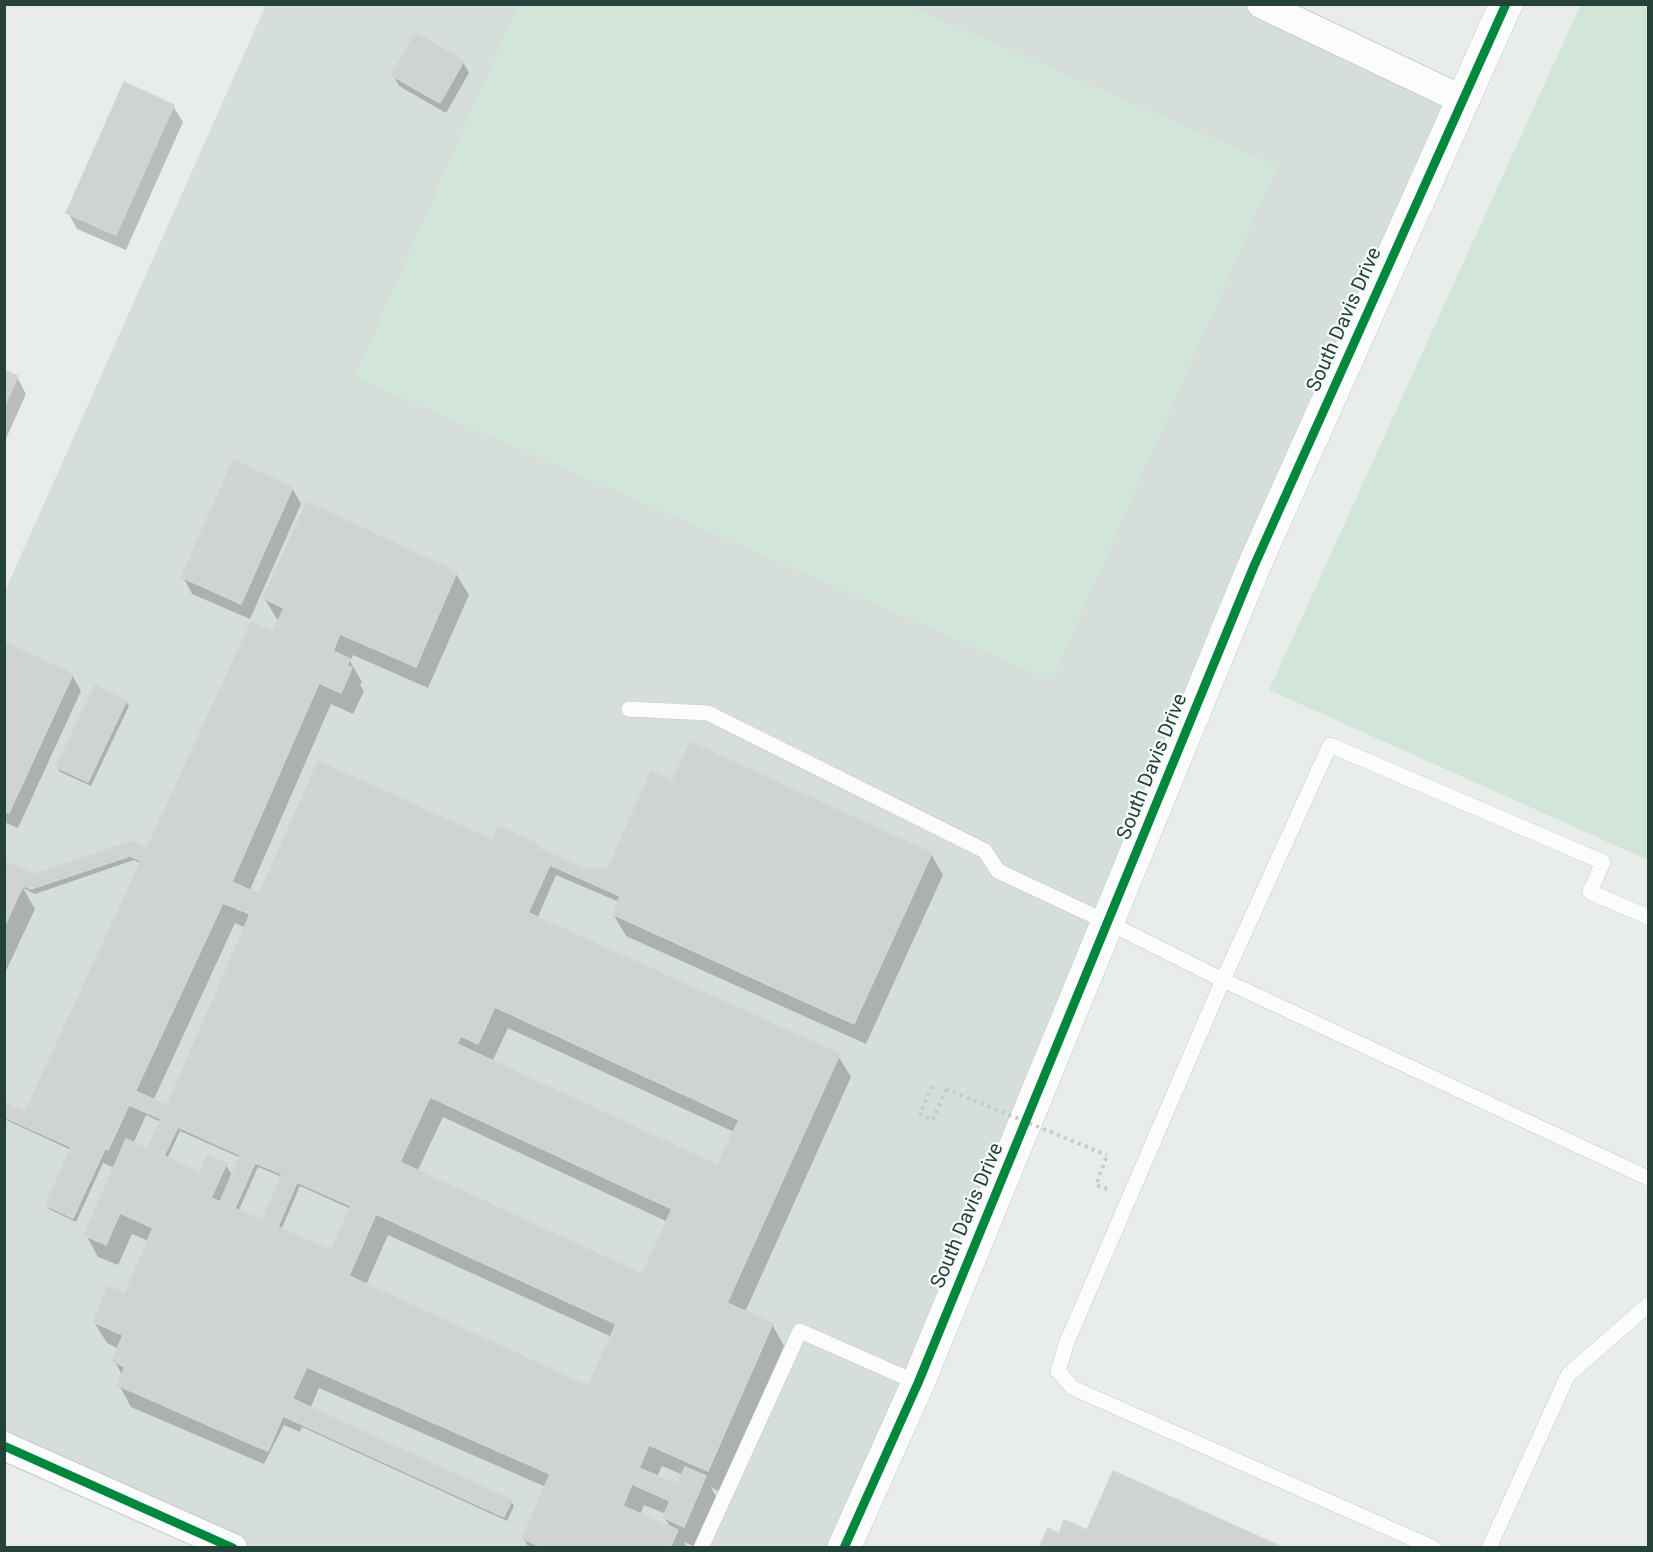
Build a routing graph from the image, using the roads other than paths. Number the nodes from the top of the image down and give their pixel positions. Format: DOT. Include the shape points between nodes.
graph roads {
  1 [pos="1261,4"];
  2 [pos="1506,4"];
  3 [pos="1463,100"];
  4 [pos="629,709"];
  5 [pos="1648,917"];
  6 [pos="1109,923"];
  7 [pos="1223,980"];
  8 [pos="1648,1179"];
  9 [pos="1648,1305"];
  10 [pos="918,1383"];
  11 [pos="4,1446"];
  12 [pos="233,1548"];
  13 [pos="701,1548"];
  14 [pos="844,1548"];
  15 [pos="1434,1548"];
  16 [pos="1489,1548"];
  1 -- 3 [label="street"];
  2 -- 3 [label="street, South Davis Drive"];
  3 -- 6 [label="street, South Davis Drive" via="1254,566"];
  4 -- 6 [label="lane" via="708,713 985,851 998,871"];
  5 -- 7 [label="lane" via="1590,892 1603,862 1330,745"];
  6 -- 7 [label="lane"];
  6 -- 10 [label="street, South Davis Drive"];
  7 -- 8 [label="lane"];
  7 -- 15 [label="lane" via="1058,1371 1073,1388"];
  9 -- 16 [label="lane" via="1568,1375"];
  10 -- 13 [label="lane" via="800,1331"];
  10 -- 14 [label="street, South Davis Drive"];
  11 -- 12 [label="street"];
}
